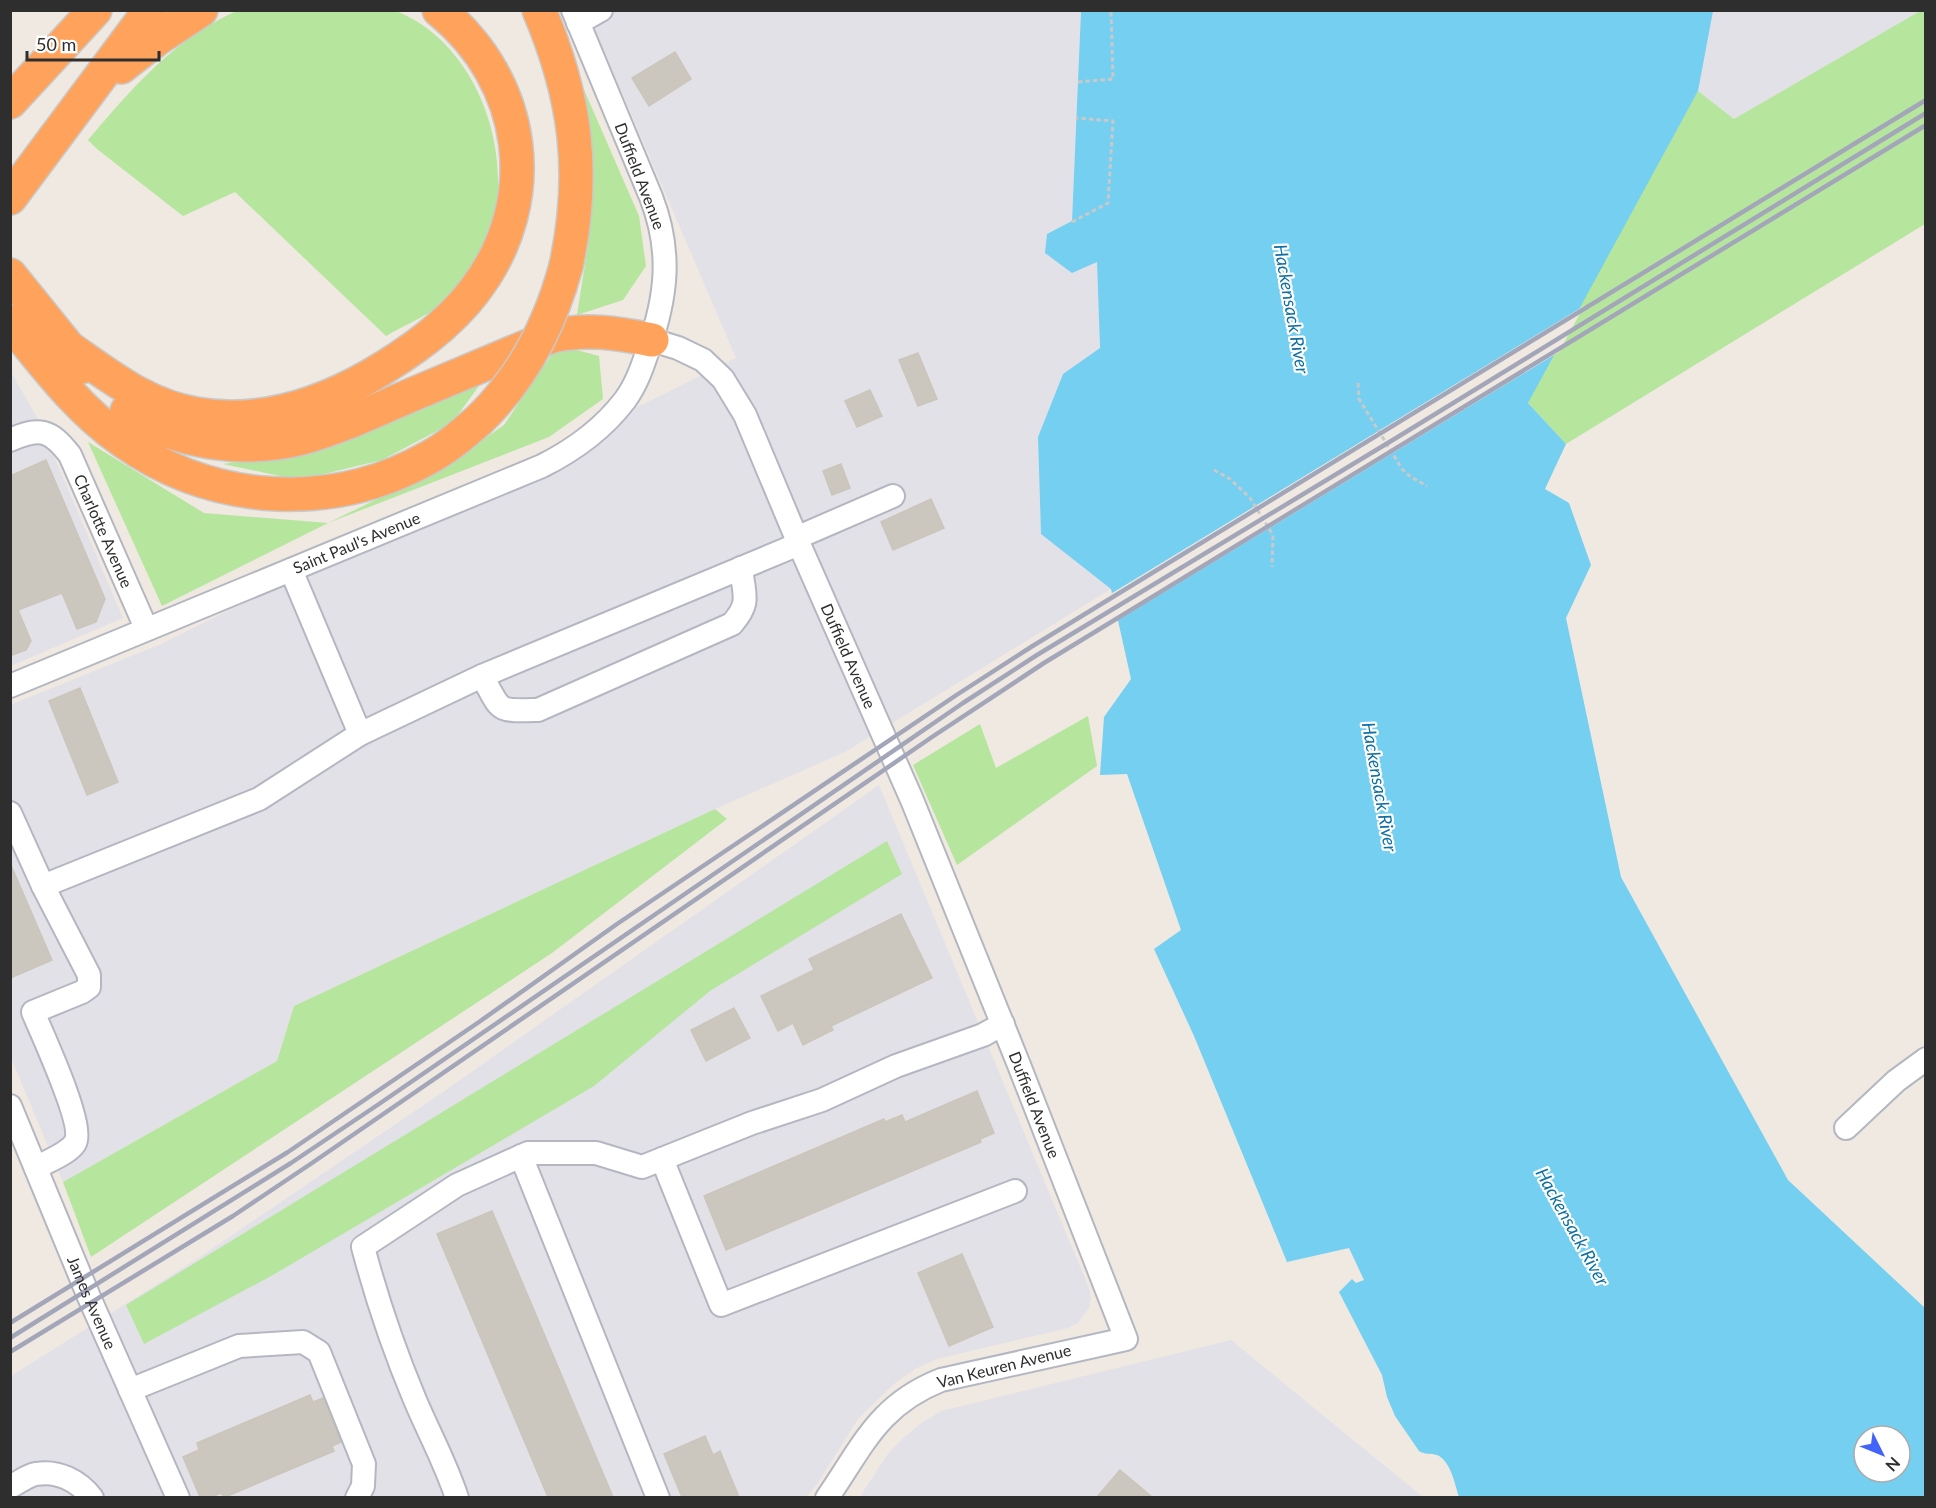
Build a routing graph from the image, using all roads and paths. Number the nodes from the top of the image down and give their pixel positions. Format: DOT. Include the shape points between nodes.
graph roads {
  1 [pos="95,10"];
  2 [pos="126,10"];
  3 [pos="150,10"];
  4 [pos="201,10"];
  5 [pos="439,10"];
  6 [pos="539,10"];
  7 [pos="601,10"];
  8 [pos="1110,10"];
  9 [pos="575,16"];
  10 [pos="1078,82"];
  11 [pos="83,99"];
  12 [pos="10,102"];
  13 [pos="1076,118"];
  14 [pos="12,187"];
  15 [pos="1072,222"];
  16 [pos="10,275"];
  17 [pos="10,322"];
  18 [pos="652,340"];
  19 [pos="69,348"];
  20 [pos="10,363"];
  21 [pos="58,379"];
  22 [pos="1358,382"];
  23 [pos="10,441"];
  24 [pos="1214,470"];
  25 [pos="1427,486"];
  26 [pos="893,496"];
  27 [pos="797,541"];
  28 [pos="1272,567"];
  29 [pos="741,568"];
  30 [pos="291,570"];
  31 [pos="146,628"];
  32 [pos="482,676"];
  33 [pos="10,686"];
  34 [pos="360,734"];
  35 [pos="10,813"];
  36 [pos="43,886"];
  37 [pos="1003,1024"];
  38 [pos="1926,1059"];
  39 [pos="10,1106"];
  40 [pos="1846,1128"];
  41 [pos="521,1156"];
  42 [pos="662,1159"];
  43 [pos="36,1168"];
  44 [pos="1015,1191"];
  45 [pos="1126,1338"];
  46 [pos="130,1390"];
  47 [pos="10,1487"];
  48 [pos="92,1497"];
  49 [pos="178,1497"];
  50 [pos="357,1497"];
  51 [pos="457,1497"];
  52 [pos="658,1497"];
  53 [pos="827,1497"];
  1 -- 12 [label="highway"];
  2 -- 14 [label="highway"];
  3 -- 11 [label="highway"];
  4 -- 11 [label="highway" via="157,39"];
  5 -- 19 [label="highway" via="476,46 493,73 512,122 517,170 514,205 499,250 474,291 447,320 396,359 347,388 288,411 240,417 195,414 150,400 121,385"];
  6 -- 21 [label="highway, bridge" via="563,74 574,140 576,206 566,266 555,304 532,353 510,387 455,440 429,458 380,479 328,492 262,494 206,482 149,458 99,422"];
  7 -- 9 [label="street"];
  8 -- 10 [label="path" via="1113,80"];
  9 -- 18 [label="street, Duffield Avenue" via="662,228 664,291"];
  11 -- 14 [label="highway"];
  13 -- 15 [label="path" via="1113,121 1108,203"];
  16 -- 19 [label="highway"];
  17 -- 21 [label="highway"];
  18 -- 19 [label="highway" via="595,332 552,336 329,429 287,441 243,445 189,438 141,419 97,387"];
  18 -- 27 [label="street, Duffield Avenue" via="691,353 727,384 746,415"];
  18 -- 30 [label="street, Saint Paul's Avenue" via="624,401 595,432 571,450"];
  20 -- 21 [label="highway"];
  22 -- 25 [label="path" via="1359,399 1402,469"];
  23 -- 31 [label="street, Charlotte Avenue" via="30,431 40,432 54,438 70,455"];
  24 -- 28 [label="path" via="1230,478 1250,498 1274,535"];
  26 -- 27 [label="street"];
  27 -- 29 [label="street"];
  27 -- 37 [label="street, Duffield Avenue" via="912,800"];
  29 -- 32 [label="street"];
  29 -- 32 [label="street" via="744,610 732,624 538,710 508,711 499,707"];
  30 -- 31 [label="street, Saint Paul's Avenue"];
  30 -- 34 [label="street"];
  31 -- 33 [label="street, Saint Paul's Avenue"];
  32 -- 34 [label="street"];
  34 -- 36 [label="street" via="259,799"];
  35 -- 36 [label="street"];
  36 -- 43 [label="street" via="89,975 89,987 33,1012 70,1102 78,1132 75,1144"];
  37 -- 42 [label="street" via="822,1100"];
  37 -- 45 [label="street, Duffield Avenue"];
  38 -- 40 [label="street"];
  39 -- 43 [label="street, James Avenue"];
  41 -- 42 [label="street" via="596,1153 642,1167"];
  41 -- 51 [label="street" via="457,1185 363,1247 378,1303"];
  41 -- 52 [label="street"];
  42 -- 44 [label="street" via="722,1305"];
  43 -- 46 [label="street, James Avenue"];
  45 -- 53 [label="street, Van Keuren Avenue" via="941,1380 916,1391 872,1430"];
  46 -- 49 [label="street, James Avenue"];
  46 -- 50 [label="street" via="239,1346 303,1342 319,1352 364,1464 363,1486"];
  47 -- 48 [label="street" via="35,1474 63,1475"];
}
